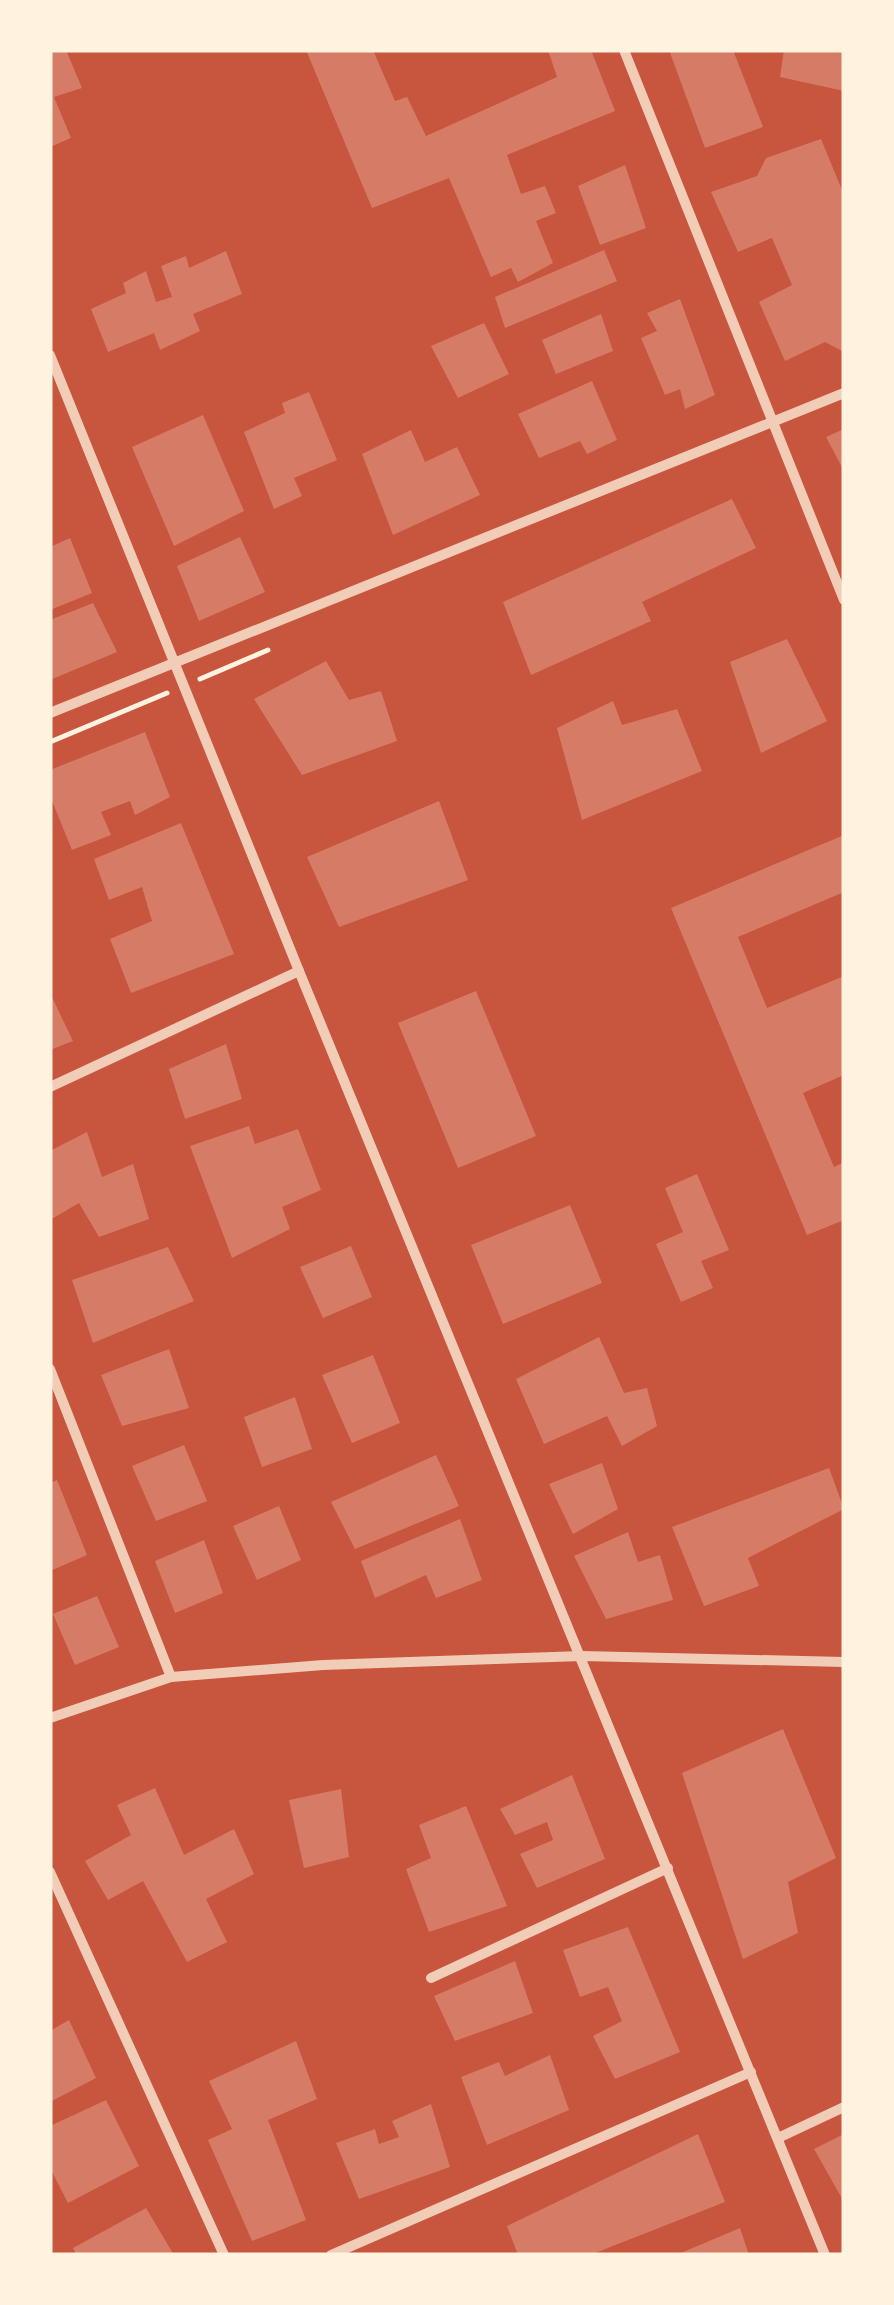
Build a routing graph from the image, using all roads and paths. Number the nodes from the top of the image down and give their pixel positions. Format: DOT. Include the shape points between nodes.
graph roads {
  1 [pos="624,50"];
  2 [pos="50,355"];
  3 [pos="53,372"];
  4 [pos="844,392"];
  5 [pos="773,424"];
  6 [pos="844,600"];
  7 [pos="174,661"];
  8 [pos="50,713"];
  9 [pos="298,971"];
  10 [pos="50,1088"];
  11 [pos="50,1370"];
  12 [pos="582,1656"];
  13 [pos="844,1662"];
  14 [pos="170,1677"];
  15 [pos="50,1718"];
  16 [pos="668,1868"];
  17 [pos="50,1872"];
  18 [pos="431,1978"];
  19 [pos="751,2072"];
  20 [pos="844,2108"];
  21 [pos="778,2138"];
  22 [pos="224,2255"];
  23 [pos="332,2255"];
  24 [pos="826,2255"];
  1 -- 5 [label="street"];
  2 -- 3 [label="street"];
  3 -- 7 [label="street"];
  4 -- 5 [label="street"];
  5 -- 6 [label="street"];
  5 -- 7 [label="street"];
  7 -- 8 [label="street"];
  7 -- 9 [label="street"];
  9 -- 10 [label="street"];
  9 -- 12 [label="street"];
  11 -- 14 [label="street"];
  12 -- 13 [label="street"];
  12 -- 14 [label="street"];
  12 -- 16 [label="street"];
  14 -- 15 [label="street"];
  16 -- 18 [label="street"];
  16 -- 19 [label="street"];
  17 -- 22 [label="street"];
  19 -- 21 [label="street"];
  19 -- 23 [label="street"];
  20 -- 21 [label="street"];
  21 -- 24 [label="street"];
}
